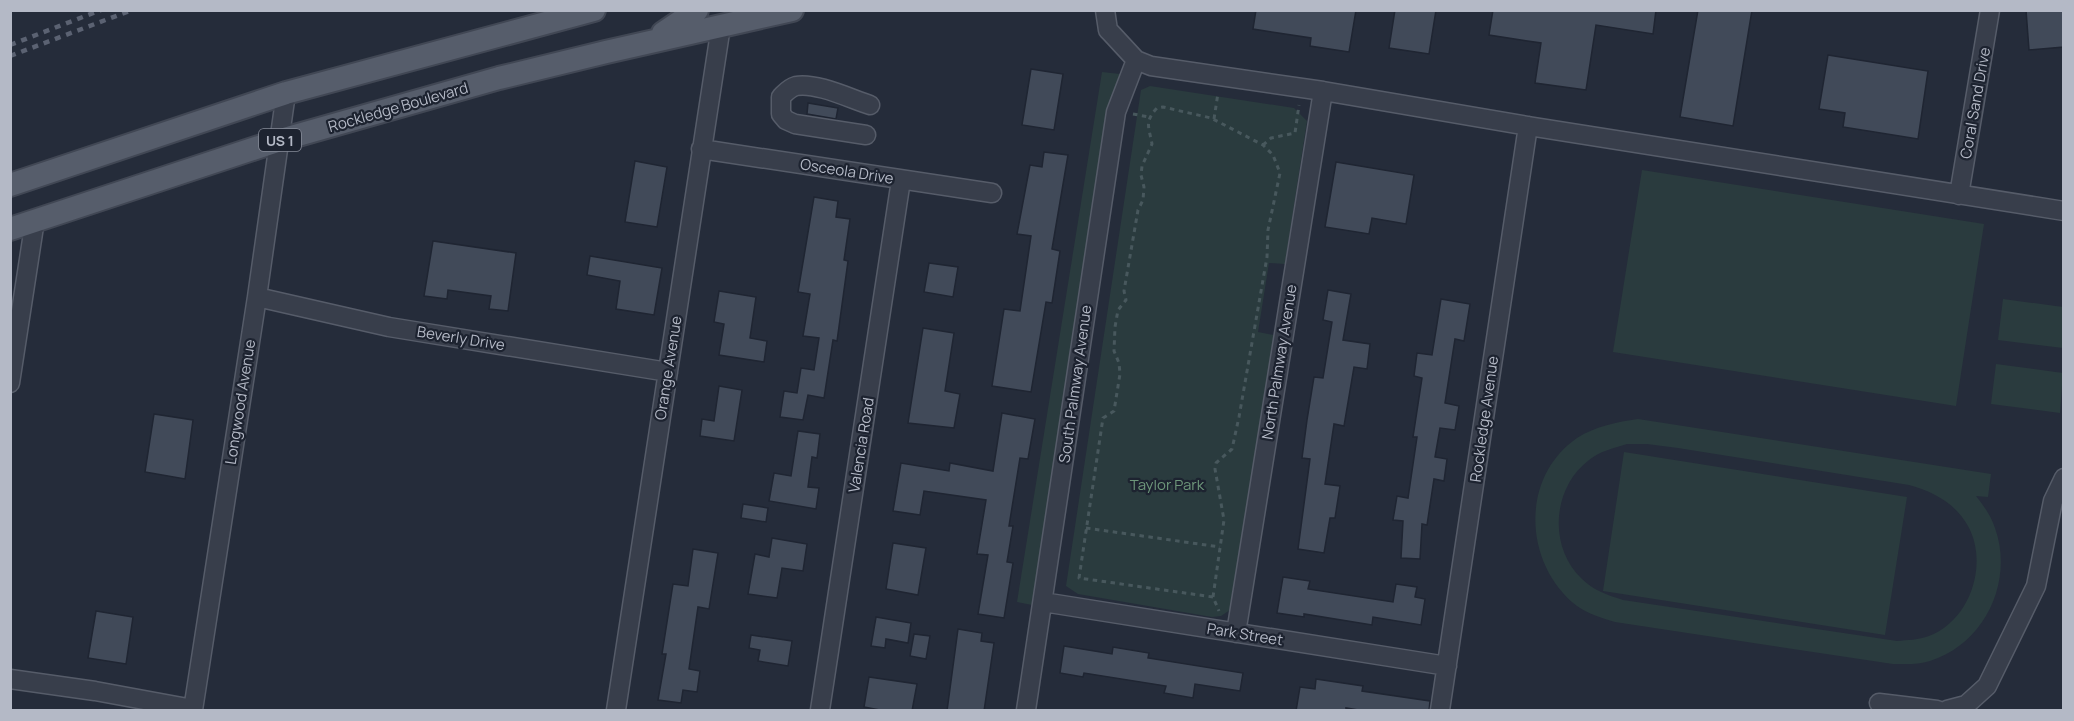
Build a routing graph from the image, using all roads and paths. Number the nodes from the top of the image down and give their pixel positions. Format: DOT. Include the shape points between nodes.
graph roads {
  1 [pos="594,10"];
  2 [pos="698,10"];
  3 [pos="792,10"];
  4 [pos="1105,10"];
  5 [pos="1990,10"];
  6 [pos="725,18"];
  7 [pos="649,42"];
  8 [pos="1144,63"];
  9 [pos="1323,91"];
  10 [pos="286,93"];
  11 [pos="1218,93"];
  12 [pos="870,105"];
  13 [pos="1299,105"];
  14 [pos="1214,119"];
  15 [pos="1528,126"];
  16 [pos="866,135"];
  17 [pos="278,141"];
  18 [pos="1263,145"];
  19 [pos="701,149"];
  20 [pos="901,180"];
  21 [pos="10,184"];
  22 [pos="992,193"];
  23 [pos="1959,195"];
  24 [pos="2064,211"];
  25 [pos="35,220"];
  26 [pos="10,229"];
  27 [pos="257,297"];
  28 [pos="668,372"];
  29 [pos="10,383"];
  30 [pos="2064,478"];
  31 [pos="1086,528"];
  32 [pos="1220,547"];
  33 [pos="1213,597"];
  34 [pos="1042,602"];
  35 [pos="1221,616"];
  36 [pos="1236,633"];
  37 [pos="1447,666"];
  38 [pos="10,679"];
  39 [pos="1879,702"];
  40 [pos="193,710"];
  41 [pos="616,711"];
  42 [pos="820,711"];
  43 [pos="1026,711"];
  44 [pos="1440,711"];
  45 [pos="1937,711"];
  46 [pos="1947,711"];
  1 -- 10 [label="main road"];
  2 -- 7 [label="main road"];
  3 -- 6 [label="main road, Rockledge Boulevard / US 1"];
  4 -- 8 [label="street" via="1108,30"];
  5 -- 23 [label="street, Coral Sand Drive"];
  6 -- 7 [label="main road, Rockledge Boulevard / US 1"];
  6 -- 19 [label="street, Orange Avenue"];
  7 -- 17 [label="main road, Rockledge Boulevard / US 1" via="499,78"];
  8 -- 9 [label="street"];
  8 -- 34 [label="street, South Palmway Avenue" via="1116,112"];
  9 -- 15 [label="street"];
  9 -- 36 [label="street, North Palmway Avenue"];
  10 -- 17 [label="street, Longwood Avenue"];
  10 -- 21 [label="main road"];
  11 -- 14 [label="path"];
  12 -- 16 [label="street" via="812,86 789,89 781,97 781,114 786,120"];
  13 -- 18 [label="path" via="1295,133 1271,138"];
  14 -- 18 [label="path"];
  14 -- 31 [label="path" via="1163,107 1156,108 1149,118 1152,144 1142,166 1143,200 1124,291 1126,300 1118,310 1115,327 1114,351 1120,374 1114,411 1103,418"];
  15 -- 23 [label="street"];
  15 -- 37 [label="street, Rockledge Avenue"];
  17 -- 25 [label="main road, Rockledge Boulevard / US 1"];
  17 -- 27 [label="street, Longwood Avenue"];
  18 -- 32 [label="path" via="1273,155 1280,172 1232,449 1216,463 1224,520"];
  19 -- 20 [label="street, Osceola Drive"];
  19 -- 28 [label="street, Orange Avenue"];
  20 -- 22 [label="street, Osceola Drive"];
  20 -- 42 [label="street, Valencia Road"];
  23 -- 24 [label="street"];
  25 -- 26 [label="main road, Rockledge Boulevard / US 1"];
  25 -- 29 [label="street"];
  27 -- 28 [label="street, Beverly Drive" via="389,327"];
  27 -- 40 [label="street, Longwood Avenue"];
  28 -- 41 [label="street, Orange Avenue"];
  30 -- 46 [label="street" via="2053,501 2036,586 1987,687 1966,705"];
  31 -- 32 [label="path"];
  31 -- 33 [label="path" via="1079,578"];
  32 -- 33 [label="path"];
  33 -- 35 [label="path"];
  34 -- 36 [label="street, Park Street"];
  34 -- 43 [label="street, South Palmway Avenue"];
  36 -- 37 [label="street, Park Street"];
  37 -- 44 [label="street, Rockledge Avenue"];
  38 -- 40 [label="street"];
  39 -- 45 [label="street"];
}
